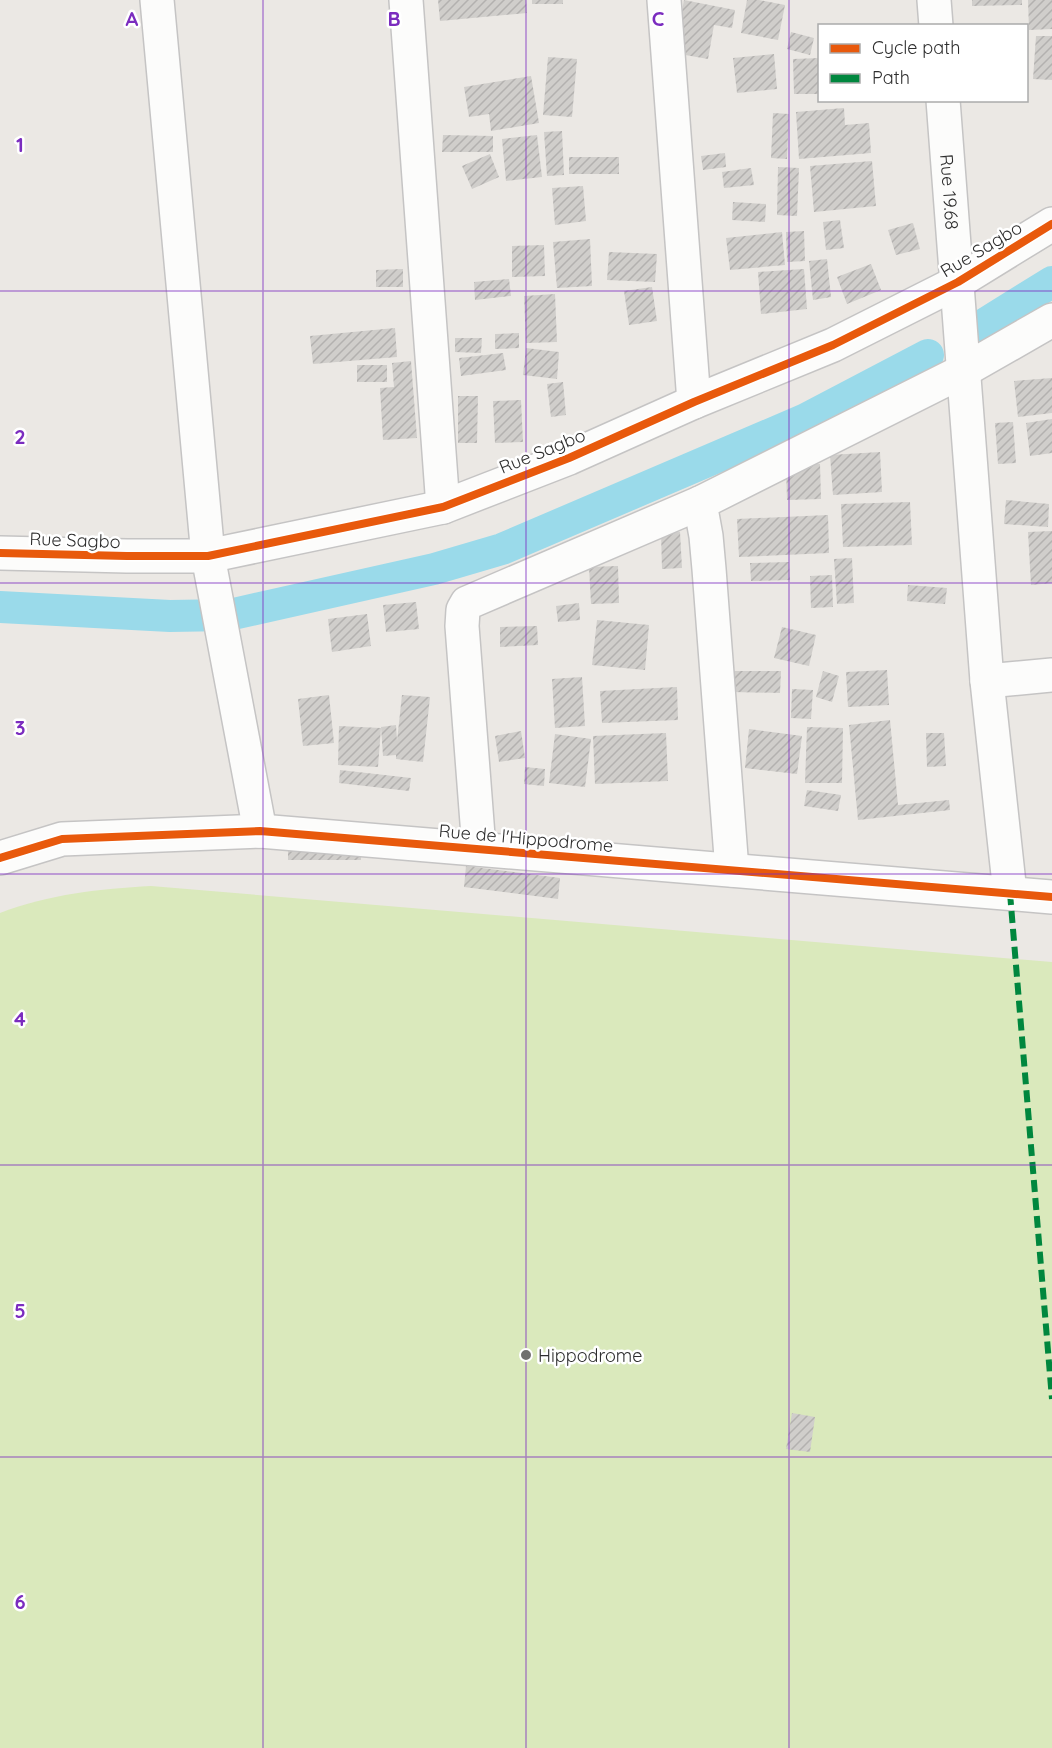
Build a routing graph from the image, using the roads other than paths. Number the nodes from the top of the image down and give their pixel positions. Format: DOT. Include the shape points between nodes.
graph roads {
  1 [pos="157,0"];
  2 [pos="406,0"];
  3 [pos="664,0"];
  4 [pos="934,0"];
  5 [pos="936,24"];
  6 [pos="943,102"];
  7 [pos="1052,224"];
  8 [pos="958,282"];
  9 [pos="1052,320"];
  10 [pos="963,371"];
  11 [pos="694,402"];
  12 [pos="700,503"];
  13 [pos="443,507"];
  14 [pos="0,553"];
  15 [pos="208,556"];
  16 [pos="1052,675"];
  17 [pos="987,681"];
  18 [pos="260,831"];
  19 [pos="478,849"];
  20 [pos="0,858"];
  21 [pos="732,870"];
  22 [pos="1010,893"];
  23 [pos="1052,897"];
  1 -- 15 [label="street"];
  2 -- 13 [label="street"];
  3 -- 11 [label="street"];
  4 -- 5 [label="street"];
  6 -- 8 [label="street, Rue 19.68"];
  7 -- 8 [label="street, Rue Sagbo"];
  8 -- 10 [label="street, Rue 19.68"];
  8 -- 11 [label="street, Rue Sagbo" via="833,345"];
  9 -- 10 [label="street"];
  10 -- 12 [label="street"];
  10 -- 17 [label="street, Rue 19.68"];
  11 -- 13 [label="street, Rue Sagbo" via="569,458"];
  12 -- 19 [label="street" via="467,603 462,626"];
  12 -- 21 [label="street" via="706,536"];
  13 -- 15 [label="street, Rue Sagbo"];
  14 -- 15 [label="street, Rue Sagbo"];
  15 -- 18 [label="street"];
  16 -- 17 [label="street"];
  17 -- 22 [label="street, Rue 19.68"];
  18 -- 19 [label="street, Rue de l'Hippodrome"];
  18 -- 20 [label="street, Rue de l'Hippodrome" via="62,839"];
  19 -- 21 [label="street, Rue de l'Hippodrome"];
  21 -- 22 [label="street, Rue de l'Hippodrome"];
  22 -- 23 [label="street, Rue de l'Hippodrome"];
}
